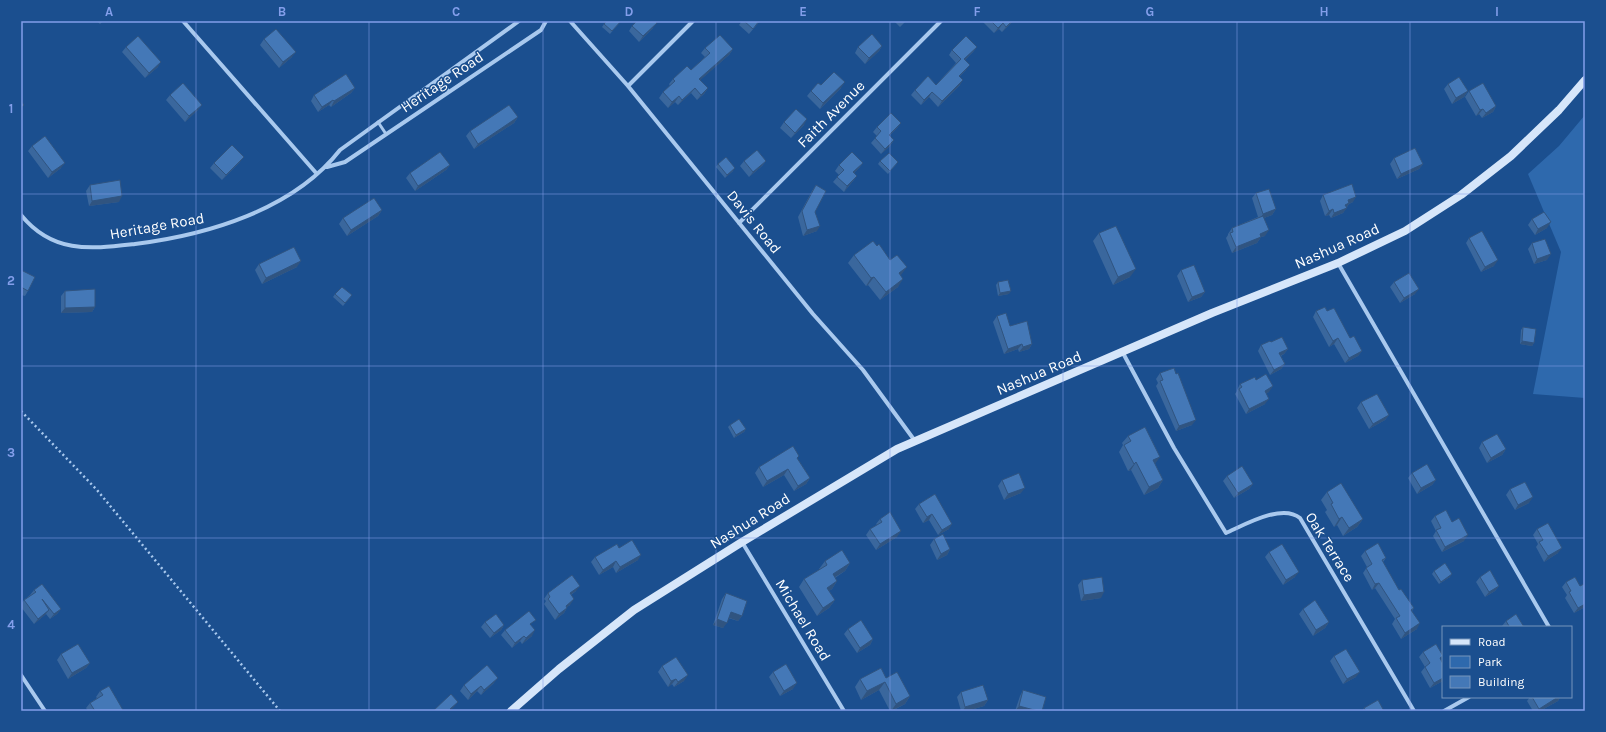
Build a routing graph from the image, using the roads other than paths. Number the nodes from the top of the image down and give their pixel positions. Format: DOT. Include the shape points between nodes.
graph roads {
  1 [pos="183,21"];
  2 [pos="519,21"];
  3 [pos="546,21"];
  4 [pos="570,21"];
  5 [pos="693,21"];
  6 [pos="941,21"];
  7 [pos="440,78"];
  8 [pos="1585,80"];
  9 [pos="628,86"];
  10 [pos="449,92"];
  11 [pos="378,122"];
  12 [pos="386,134"];
  13 [pos="326,167"];
  14 [pos="317,174"];
  15 [pos="21,215"];
  16 [pos="739,223"];
  17 [pos="1338,263"];
  18 [pos="1123,353"];
  19 [pos="915,441"];
  20 [pos="742,542"];
  21 [pos="1548,626"];
  22 [pos="21,675"];
  23 [pos="1467,698"];
  24 [pos="45,711"];
  25 [pos="511,711"];
  26 [pos="844,711"];
  27 [pos="1414,711"];
  28 [pos="1444,711"];
  1 -- 14 [label="street"];
  2 -- 7 [label="street, Heritage Road"];
  3 -- 10 [label="street, Heritage Road" via="541,30"];
  4 -- 9 [label="street, Davis Road"];
  5 -- 9 [label="street"];
  6 -- 16 [label="street, Faith Avenue"];
  7 -- 10 [label="lane"];
  7 -- 11 [label="street, Heritage Road"];
  8 -- 17 [label="main road, Nashua Road" via="1559,110 1511,156 1462,195 1405,231"];
  9 -- 16 [label="street, Davis Road"];
  10 -- 12 [label="street, Heritage Road"];
  11 -- 12 [label="lane"];
  11 -- 13 [label="street, Heritage Road" via="340,150"];
  12 -- 13 [label="street, Heritage Road" via="345,162"];
  13 -- 14 [label="street, Heritage Road"];
  14 -- 15 [label="street, Heritage Road" via="280,199 241,218 213,229 171,239 98,248 77,248 44,236"];
  16 -- 19 [label="street, Davis Road" via="813,314 863,370"];
  17 -- 18 [label="main road, Nashua Road" via="1212,313"];
  17 -- 21 [label="street"];
  18 -- 19 [label="main road, Nashua Road"];
  18 -- 27 [label="street, Oak Terrace" via="1166,435 1226,533 1279,513 1290,512 1300,518"];
  19 -- 20 [label="main road, Nashua Road"];
  20 -- 25 [label="main road, Nashua Road" via="634,610"];
  20 -- 26 [label="street, Michael Road"];
  22 -- 24 [label="street"];
  23 -- 28 [label="street"];
}
